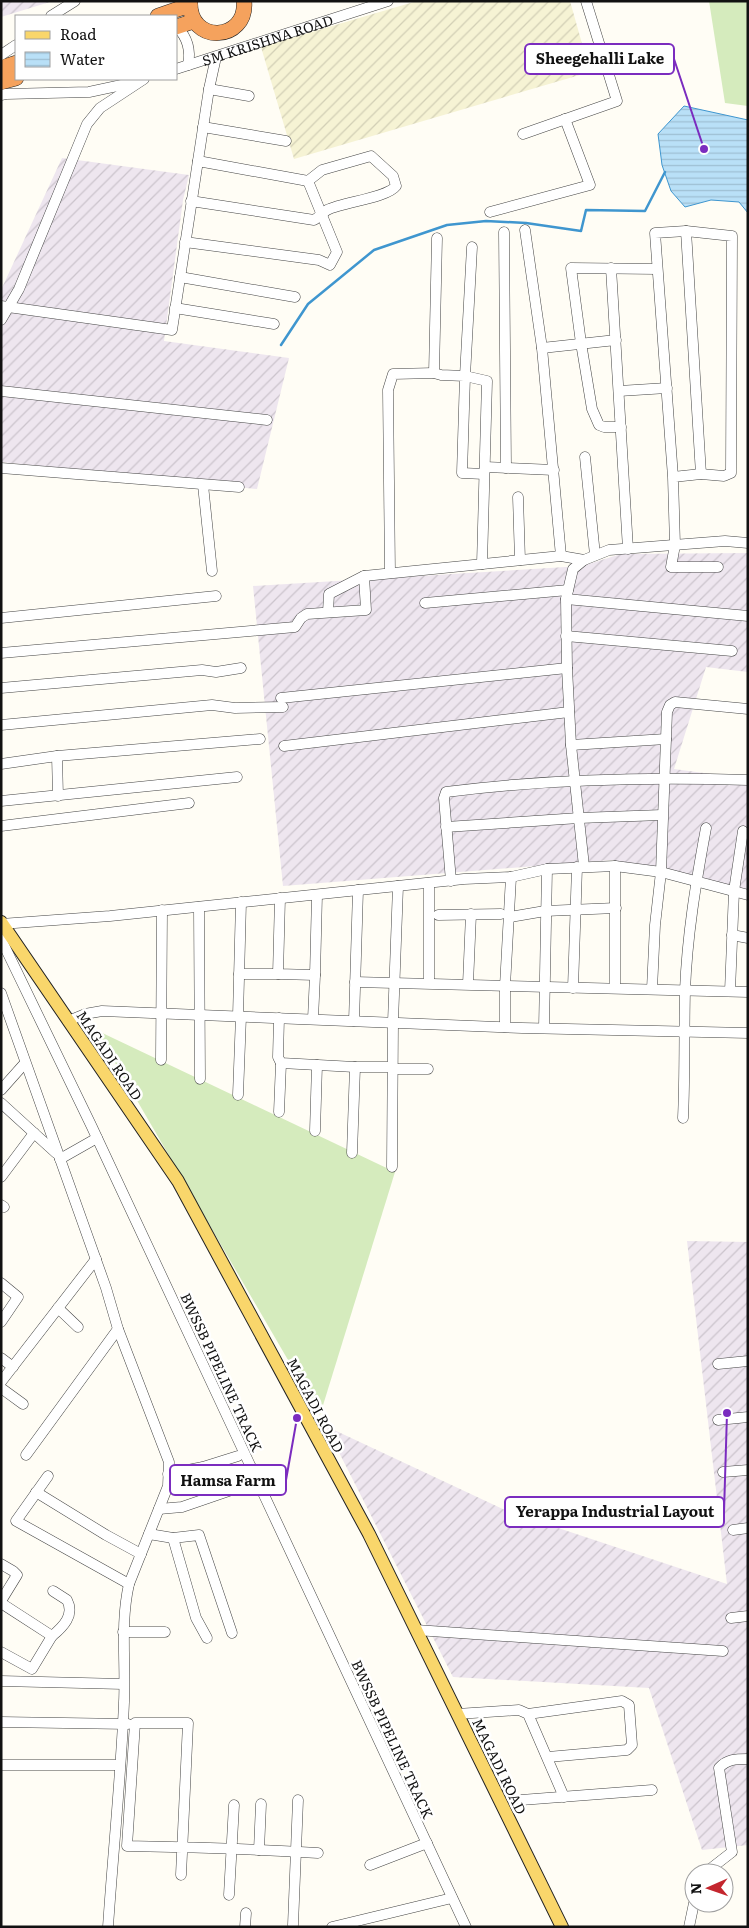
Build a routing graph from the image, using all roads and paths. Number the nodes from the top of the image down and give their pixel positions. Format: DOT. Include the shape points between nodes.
graph roads {
  1 [pos="75,1"];
  2 [pos="388,1"];
  3 [pos="586,1"];
  4 [pos="190,3"];
  5 [pos="248,3"];
  6 [pos="168,10"];
  7 [pos="53,15"];
  8 [pos="194,21"];
  9 [pos="178,27"];
  10 [pos="178,28"];
  11 [pos="15,46"];
  12 [pos="1,55"];
  13 [pos="216,56"];
  14 [pos="15,63"];
  15 [pos="188,65"];
  16 [pos="1,68"];
  17 [pos="178,68"];
  18 [pos="15,78"];
  19 [pos="140,80"];
  20 [pos="142,80"];
  21 [pos="1,82"];
  22 [pos="208,89"];
  23 [pos="1,95"];
  24 [pos="248,96"];
  25 [pos="565,119"];
  26 [pos="203,127"];
  27 [pos="523,134"];
  28 [pos="286,141"];
  29 [pos="198,161"];
  30 [pos="308,181"];
  31 [pos="191,201"];
  32 [pos="490,212"];
  33 [pos="321,215"];
  34 [pos="525,230"];
  35 [pos="686,231"];
  36 [pos="504,232"];
  37 [pos="437,238"];
  38 [pos="185,242"];
  39 [pos="472,247"];
  40 [pos="611,268"];
  41 [pos="657,268"];
  42 [pos="180,277"];
  43 [pos="295,297"];
  44 [pos="4,307"];
  45 [pos="175,308"];
  46 [pos="1,320"];
  47 [pos="274,324"];
  48 [pos="616,340"];
  49 [pos="581,343"];
  50 [pos="542,348"];
  51 [pos="434,373"];
  52 [pos="464,376"];
  53 [pos="667,388"];
  54 [pos="618,390"];
  55 [pos="1,391"];
  56 [pos="267,420"];
  57 [pos="621,427"];
  58 [pos="585,457"];
  59 [pos="1,468"];
  60 [pos="506,468"];
  61 [pos="484,470"];
  62 [pos="554,470"];
  63 [pos="701,474"];
  64 [pos="674,477"];
  65 [pos="203,484"];
  66 [pos="239,488"];
  67 [pos="518,497"];
  68 [pos="748,543"];
  69 [pos="675,545"];
  70 [pos="628,549"];
  71 [pos="561,556"];
  72 [pos="595,556"];
  73 [pos="520,560"];
  74 [pos="584,560"];
  75 [pos="482,564"];
  76 [pos="718,567"];
  77 [pos="212,571"];
  78 [pos="390,573"];
  79 [pos="364,576"];
  80 [pos="567,595"];
  81 [pos="216,596"];
  82 [pos="425,603"];
  83 [pos="328,612"];
  84 [pos="748,616"];
  85 [pos="1,618"];
  86 [pos="566,636"];
  87 [pos="732,651"];
  88 [pos="1,653"];
  89 [pos="241,668"];
  90 [pos="567,668"];
  91 [pos="1,688"];
  92 [pos="748,709"];
  93 [pos="569,712"];
  94 [pos="1,725"];
  95 [pos="260,739"];
  96 [pos="666,739"];
  97 [pos="571,745"];
  98 [pos="284,746"];
  99 [pos="57,756"];
  100 [pos="1,764"];
  101 [pos="237,777"];
  102 [pos="664,777"];
  103 [pos="575,780"];
  104 [pos="748,780"];
  105 [pos="58,796"];
  106 [pos="1,801"];
  107 [pos="189,803"];
  108 [pos="662,815"];
  109 [pos="579,818"];
  110 [pos="1,826"];
  111 [pos="446,827"];
  112 [pos="706,828"];
  113 [pos="743,831"];
  114 [pos="615,866"];
  115 [pos="581,867"];
  116 [pos="547,868"];
  117 [pos="661,872"];
  118 [pos="511,877"];
  119 [pos="451,881"];
  120 [pos="696,882"];
  121 [pos="429,883"];
  122 [pos="398,886"];
  123 [pos="358,890"];
  124 [pos="734,891"];
  125 [pos="317,894"];
  126 [pos="748,895"];
  127 [pos="280,898"];
  128 [pos="241,902"];
  129 [pos="199,907"];
  130 [pos="616,908"];
  131 [pos="162,910"];
  132 [pos="545,911"];
  133 [pos="575,911"];
  134 [pos="470,914"];
  135 [pos="438,915"];
  136 [pos="506,915"];
  137 [pos="1,929"];
  138 [pos="732,935"];
  139 [pos="748,938"];
  140 [pos="239,974"];
  141 [pos="278,974"];
  142 [pos="315,975"];
  143 [pos="355,982"];
  144 [pos="394,982"];
  145 [pos="429,983"];
  146 [pos="468,984"];
  147 [pos="505,986"];
  148 [pos="544,986"];
  149 [pos="573,988"];
  150 [pos="615,988"];
  151 [pos="652,989"];
  152 [pos="685,991"];
  153 [pos="730,991"];
  154 [pos="748,992"];
  155 [pos="1,993"];
  156 [pos="3,1009"];
  157 [pos="161,1013"];
  158 [pos="201,1015"];
  159 [pos="239,1016"];
  160 [pos="279,1018"];
  161 [pos="313,1019"];
  162 [pos="68,1021"];
  163 [pos="354,1021"];
  164 [pos="393,1022"];
  165 [pos="505,1027"];
  166 [pos="544,1028"];
  167 [pos="685,1033"];
  168 [pos="748,1033"];
  169 [pos="161,1060"];
  170 [pos="26,1063"];
  171 [pos="281,1063"];
  172 [pos="317,1065"];
  173 [pos="355,1067"];
  174 [pos="392,1068"];
  175 [pos="428,1069"];
  176 [pos="200,1079"];
  177 [pos="1,1090"];
  178 [pos="238,1095"];
  179 [pos="1,1103"];
  180 [pos="278,1112"];
  181 [pos="683,1118"];
  182 [pos="315,1131"];
  183 [pos="34,1133"];
  184 [pos="97,1138"];
  185 [pos="352,1153"];
  186 [pos="59,1156"];
  187 [pos="392,1167"];
  188 [pos="1,1177"];
  189 [pos="96,1259"];
  190 [pos="1,1283"];
  191 [pos="58,1308"];
  192 [pos="1,1322"];
  193 [pos="78,1327"];
  194 [pos="118,1329"];
  195 [pos="1,1358"];
  196 [pos="748,1361"];
  197 [pos="718,1364"];
  198 [pos="13,1367"];
  199 [pos="1,1382"];
  200 [pos="1,1388"];
  201 [pos="23,1404"];
  202 [pos="748,1417"];
  203 [pos="718,1420"];
  204 [pos="26,1455"];
  205 [pos="238,1456"];
  206 [pos="748,1470"];
  207 [pos="723,1472"];
  208 [pos="168,1474"];
  209 [pos="48,1476"];
  210 [pos="249,1484"];
  211 [pos="36,1492"];
  212 [pos="159,1509"];
  213 [pos="748,1528"];
  214 [pos="733,1530"];
  215 [pos="149,1534"];
  216 [pos="173,1538"];
  217 [pos="141,1554"];
  218 [pos="1,1564"];
  219 [pos="129,1584"];
  220 [pos="52,1591"];
  221 [pos="1,1602"];
  222 [pos="748,1616"];
  223 [pos="731,1618"];
  224 [pos="416,1630"];
  225 [pos="123,1632"];
  226 [pos="165,1632"];
  227 [pos="232,1633"];
  228 [pos="52,1636"];
  229 [pos="207,1638"];
  230 [pos="723,1651"];
  231 [pos="1,1652"];
  232 [pos="1,1680"];
  233 [pos="123,1684"];
  234 [pos="457,1714"];
  235 [pos="528,1714"];
  236 [pos="1,1722"];
  237 [pos="135,1723"];
  238 [pos="123,1724"];
  239 [pos="548,1757"];
  240 [pos="748,1759"];
  241 [pos="1,1765"];
  242 [pos="120,1765"];
  243 [pos="652,1790"];
  244 [pos="564,1797"];
  245 [pos="298,1800"];
  246 [pos="521,1800"];
  247 [pos="261,1804"];
  248 [pos="234,1805"];
  249 [pos="427,1842"];
  250 [pos="183,1847"];
  251 [pos="232,1849"];
  252 [pos="259,1850"];
  253 [pos="296,1852"];
  254 [pos="318,1853"];
  255 [pos="718,1863"];
  256 [pos="370,1865"];
  257 [pos="182,1875"];
  258 [pos="229,1895"];
  259 [pos="452,1898"];
  260 [pos="246,1913"];
  261 [pos="692,1913"];
  262 [pos="293,1925"];
  263 [pos="108,1927"];
  264 [pos="245,1927"];
  265 [pos="332,1927"];
  266 [pos="466,1927"];
  267 [pos="554,1927"];
  268 [pos="562,1927"];
  269 [pos="689,1927"];
  1 -- 7 [label="street"];
  2 -- 13 [label="street, SM KRISHNA ROAD"];
  3 -- 25 [label="street" via="617,101"];
  4 -- 6 [label="highway"];
  4 -- 8 [label="highway"];
  5 -- 8 [label="highway" via="239,22 226,32 210,32"];
  8 -- 9 [label="highway"];
  10 -- 15 [label="street" via="189,46"];
  11 -- 12 [label="street"];
  13 -- 15 [label="street, SM KRISHNA ROAD"];
  13 -- 22 [label="street"];
  14 -- 16 [label="highway"];
  15 -- 17 [label="street, SM KRISHNA ROAD"];
  18 -- 21 [label="highway"];
  19 -- 23 [label="street" via="89,92"];
  20 -- 44 [label="street" via="100,108 87,124 19,289"];
  22 -- 24 [label="street"];
  22 -- 26 [label="street"];
  25 -- 27 [label="street"];
  25 -- 32 [label="street" via="590,185"];
  26 -- 28 [label="street"];
  26 -- 29 [label="street"];
  29 -- 30 [label="street"];
  29 -- 31 [label="street"];
  30 -- 33 [label="street"];
  30 -- 33 [label="street" via="322,170 371,156 395,182 394,189 386,194 328,210"];
  31 -- 33 [label="street" via="314,220"];
  31 -- 38 [label="street"];
  33 -- 38 [label="street" via="337,252 330,265 319,260"];
  34 -- 50 [label="street"];
  35 -- 41 [label="street" via="654,233"];
  35 -- 63 [label="street"];
  35 -- 63 [label="street" via="732,236 731,474"];
  36 -- 60 [label="street"];
  37 -- 51 [label="street"];
  38 -- 42 [label="street"];
  39 -- 52 [label="street"];
  40 -- 41 [label="street"];
  40 -- 48 [label="street"];
  40 -- 49 [label="street" via="571,268"];
  41 -- 53 [label="street"];
  42 -- 43 [label="street"];
  42 -- 45 [label="street"];
  44 -- 45 [label="street" via="172,330"];
  44 -- 46 [label="street"];
  45 -- 47 [label="street"];
  48 -- 49 [label="street"];
  48 -- 54 [label="street"];
  49 -- 50 [label="street"];
  49 -- 57 [label="street" via="592,409 599,425"];
  50 -- 62 [label="street"];
  51 -- 52 [label="street"];
  51 -- 78 [label="street" via="393,374 388,390"];
  52 -- 61 [label="street" via="486,381"];
  52 -- 61 [label="street" via="462,472"];
  53 -- 54 [label="street"];
  53 -- 64 [label="street"];
  54 -- 57 [label="street"];
  55 -- 56 [label="street"];
  57 -- 70 [label="street"];
  58 -- 72 [label="street"];
  59 -- 65 [label="street"];
  60 -- 61 [label="street"];
  60 -- 62 [label="street"];
  61 -- 75 [label="street"];
  62 -- 71 [label="street"];
  63 -- 64 [label="street"];
  64 -- 69 [label="street"];
  65 -- 66 [label="street"];
  65 -- 77 [label="street"];
  67 -- 73 [label="street"];
  68 -- 69 [label="street" via="725,541"];
  69 -- 70 [label="street"];
  69 -- 76 [label="street" via="671,567"];
  70 -- 72 [label="street" via="609,550"];
  71 -- 73 [label="street"];
  71 -- 74 [label="street"];
  72 -- 74 [label="street"];
  73 -- 75 [label="street"];
  74 -- 80 [label="street" via="574,569"];
  75 -- 78 [label="street"];
  78 -- 79 [label="street"];
  79 -- 83 [label="street" via="329,594"];
  79 -- 83 [label="street" via="366,610"];
  80 -- 82 [label="street"];
  80 -- 84 [label="street"];
  80 -- 86 [label="street"];
  81 -- 85 [label="street"];
  83 -- 88 [label="street" via="307,614 300,618 296,627"];
  86 -- 87 [label="street"];
  86 -- 90 [label="street"];
  89 -- 91 [label="street"];
  90 -- 93 [label="street"];
  90 -- 94 [label="street" via="235,708 212,705"];
  92 -- 96 [label="street" via="675,702 667,712"];
  93 -- 97 [label="street"];
  93 -- 98 [label="street"];
  95 -- 99 [label="street"];
  96 -- 97 [label="street"];
  96 -- 102 [label="street"];
  97 -- 103 [label="street"];
  99 -- 100 [label="street"];
  99 -- 105 [label="street"];
  101 -- 105 [label="street"];
  102 -- 103 [label="street"];
  102 -- 104 [label="street"];
  102 -- 108 [label="street"];
  103 -- 109 [label="street"];
  103 -- 111 [label="street" via="446,792"];
  105 -- 106 [label="street"];
  107 -- 110 [label="street"];
  108 -- 109 [label="street"];
  108 -- 117 [label="street"];
  109 -- 111 [label="street"];
  109 -- 115 [label="street"];
  111 -- 119 [label="street"];
  112 -- 120 [label="street"];
  113 -- 124 [label="street"];
  114 -- 115 [label="street"];
  114 -- 117 [label="street"];
  114 -- 130 [label="street"];
  115 -- 116 [label="street"];
  115 -- 133 [label="street"];
  116 -- 118 [label="street"];
  116 -- 132 [label="street"];
  117 -- 120 [label="street"];
  117 -- 151 [label="street"];
  118 -- 119 [label="street"];
  118 -- 136 [label="street"];
  119 -- 121 [label="street"];
  120 -- 124 [label="street"];
  120 -- 152 [label="street"];
  121 -- 122 [label="street"];
  121 -- 145 [label="street"];
  122 -- 123 [label="street"];
  122 -- 144 [label="street"];
  123 -- 125 [label="street"];
  123 -- 143 [label="street"];
  124 -- 126 [label="street"];
  124 -- 138 [label="street"];
  125 -- 127 [label="street"];
  125 -- 142 [label="street"];
  127 -- 128 [label="street"];
  127 -- 141 [label="street"];
  128 -- 129 [label="street"];
  128 -- 140 [label="street"];
  129 -- 131 [label="street"];
  129 -- 158 [label="street"];
  130 -- 133 [label="street"];
  130 -- 150 [label="street"];
  131 -- 137 [label="street"];
  131 -- 157 [label="street"];
  132 -- 133 [label="street"];
  132 -- 136 [label="street"];
  132 -- 148 [label="street"];
  133 -- 149 [label="street"];
  134 -- 135 [label="street"];
  134 -- 136 [label="street"];
  134 -- 146 [label="street"];
  136 -- 147 [label="street"];
  137 -- 162 [label="main road, MAGADI ROAD"];
  137 -- 184 [label="street, BWSSB PIPELINE TRACK"];
  137 -- 267 [label="main road, MAGADI ROAD" via="170,1184 361,1536"];
  138 -- 139 [label="street"];
  138 -- 153 [label="street"];
  140 -- 141 [label="street"];
  140 -- 159 [label="street"];
  141 -- 142 [label="street"];
  142 -- 161 [label="street"];
  143 -- 144 [label="street"];
  143 -- 163 [label="street"];
  144 -- 145 [label="street"];
  144 -- 164 [label="street"];
  145 -- 146 [label="street"];
  146 -- 147 [label="street"];
  147 -- 148 [label="street"];
  147 -- 165 [label="street"];
  148 -- 149 [label="street"];
  148 -- 166 [label="street"];
  149 -- 150 [label="street"];
  150 -- 151 [label="street"];
  151 -- 152 [label="street"];
  152 -- 153 [label="street"];
  152 -- 167 [label="street"];
  153 -- 154 [label="street"];
  155 -- 156 [label="street"];
  156 -- 170 [label="street"];
  157 -- 158 [label="street"];
  157 -- 162 [label="street" via="102,1011"];
  157 -- 169 [label="street"];
  158 -- 159 [label="street"];
  158 -- 176 [label="street"];
  159 -- 160 [label="street"];
  159 -- 178 [label="street"];
  160 -- 161 [label="street"];
  160 -- 171 [label="street" via="278,1057"];
  161 -- 163 [label="street"];
  162 -- 224 [label="main road, MAGADI ROAD" via="178,1181 369,1534"];
  163 -- 164 [label="street"];
  164 -- 165 [label="street"];
  164 -- 174 [label="street"];
  165 -- 166 [label="street"];
  166 -- 167 [label="street"];
  167 -- 168 [label="street"];
  167 -- 181 [label="street"];
  170 -- 177 [label="street"];
  170 -- 186 [label="street"];
  171 -- 172 [label="street"];
  171 -- 180 [label="street"];
  172 -- 173 [label="street"];
  172 -- 182 [label="street"];
  173 -- 174 [label="street"];
  173 -- 185 [label="street"];
  174 -- 175 [label="street"];
  174 -- 187 [label="street"];
  179 -- 183 [label="street"];
  183 -- 186 [label="street"];
  183 -- 188 [label="street"];
  184 -- 186 [label="street"];
  184 -- 249 [label="street, BWSSB PIPELINE TRACK"];
  186 -- 189 [label="street"];
  189 -- 191 [label="street"];
  189 -- 194 [label="street"];
  190 -- 192 [label="street" via="18,1297"];
  191 -- 193 [label="street"];
  191 -- 198 [label="street"];
  194 -- 204 [label="street"];
  194 -- 208 [label="street" via="169,1462"];
  195 -- 198 [label="street"];
  196 -- 197 [label="street"];
  198 -- 199 [label="street"];
  200 -- 201 [label="street"];
  202 -- 203 [label="street"];
  205 -- 208 [label="street"];
  206 -- 207 [label="street"];
  208 -- 212 [label="street" via="168,1486"];
  209 -- 211 [label="street"];
  210 -- 212 [label="street" via="182,1507"];
  211 -- 217 [label="street"];
  211 -- 219 [label="street" via="16,1521"];
  212 -- 215 [label="street"];
  213 -- 214 [label="street"];
  215 -- 216 [label="street"];
  215 -- 217 [label="street"];
  216 -- 227 [label="street" via="200,1534"];
  216 -- 229 [label="street" via="196,1618"];
  217 -- 219 [label="street"];
  218 -- 221 [label="street" via="17,1575"];
  219 -- 225 [label="street"];
  220 -- 228 [label="street" via="67,1600 70,1609 66,1623"];
  221 -- 228 [label="street"];
  222 -- 223 [label="street"];
  224 -- 230 [label="street"];
  224 -- 234 [label="main road, MAGADI ROAD"];
  225 -- 226 [label="street"];
  225 -- 233 [label="street"];
  228 -- 231 [label="street" via="32,1668"];
  232 -- 233 [label="street"];
  233 -- 238 [label="street"];
  234 -- 235 [label="street" via="519,1710"];
  234 -- 268 [label="main road, MAGADI ROAD"];
  235 -- 239 [label="street"];
  235 -- 239 [label="street" via="622,1701 629,1705 632,1745 627,1750"];
  236 -- 238 [label="street"];
  237 -- 238 [label="street"];
  237 -- 250 [label="street" via="188,1723"];
  237 -- 250 [label="street" via="127,1846"];
  238 -- 242 [label="street"];
  239 -- 244 [label="street"];
  240 -- 255 [label="street" via="731,1760 719,1768 732,1852"];
  241 -- 242 [label="street"];
  242 -- 263 [label="street"];
  243 -- 244 [label="street"];
  244 -- 246 [label="street"];
  245 -- 253 [label="street"];
  247 -- 252 [label="street"];
  248 -- 251 [label="street"];
  249 -- 256 [label="street"];
  249 -- 259 [label="street, BWSSB PIPELINE TRACK"];
  250 -- 251 [label="street"];
  250 -- 257 [label="street"];
  251 -- 252 [label="street"];
  251 -- 258 [label="street"];
  252 -- 253 [label="street"];
  253 -- 254 [label="street"];
  253 -- 262 [label="street"];
  259 -- 265 [label="street"];
  259 -- 266 [label="street, BWSSB PIPELINE TRACK"];
  260 -- 264 [label="street"];
  261 -- 269 [label="street"];
}
